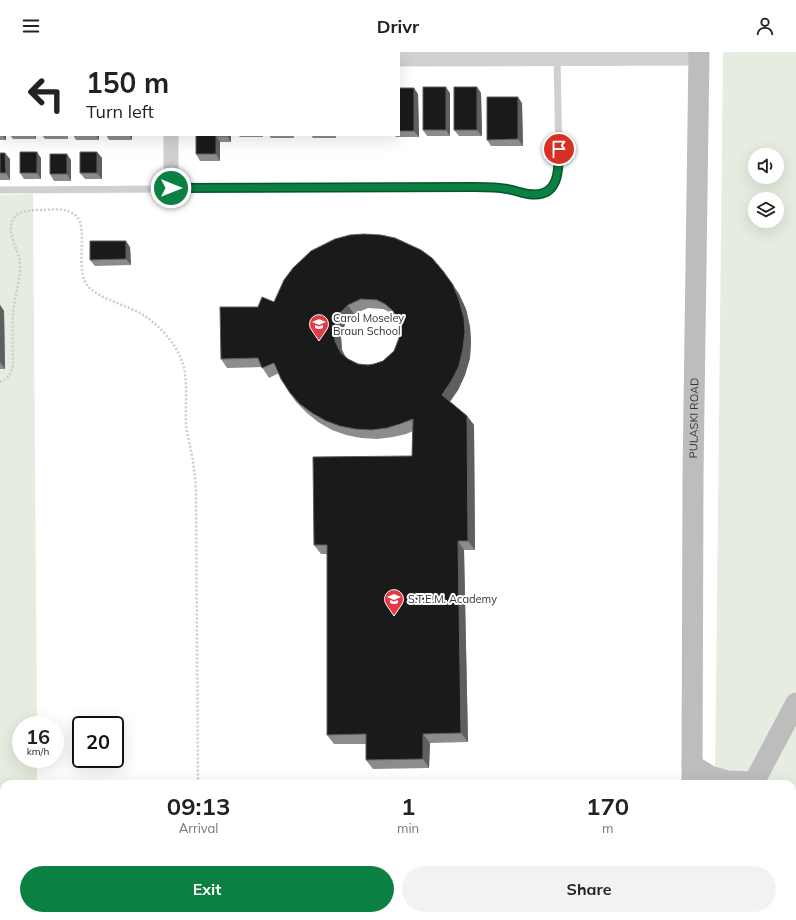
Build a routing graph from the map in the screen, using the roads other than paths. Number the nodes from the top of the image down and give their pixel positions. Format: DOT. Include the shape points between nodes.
graph roads {
  1 [pos="557,55"];
  2 [pos="700,55"];
  3 [pos="400,59"];
  4 [pos="171,136"];
  5 [pos="171,188"];
  6 [pos="0,190"];
  7 [pos="796,703"];
  8 [pos="692,775"];
  9 [pos="724,780"];
  10 [pos="755,780"];
  1 -- 2 [label="street"];
  1 -- 3 [label="street"];
  1 -- 5 [label="lane" via="559,164 557,178 547,192 536,195 505,188 475,187"];
  2 -- 8 [label="street, PULASKI ROAD" via="693,477"];
  4 -- 5 [label="street"];
  5 -- 6 [label="lane"];
  7 -- 10 [label="street"];
  8 -- 9 [label="street"];
}
